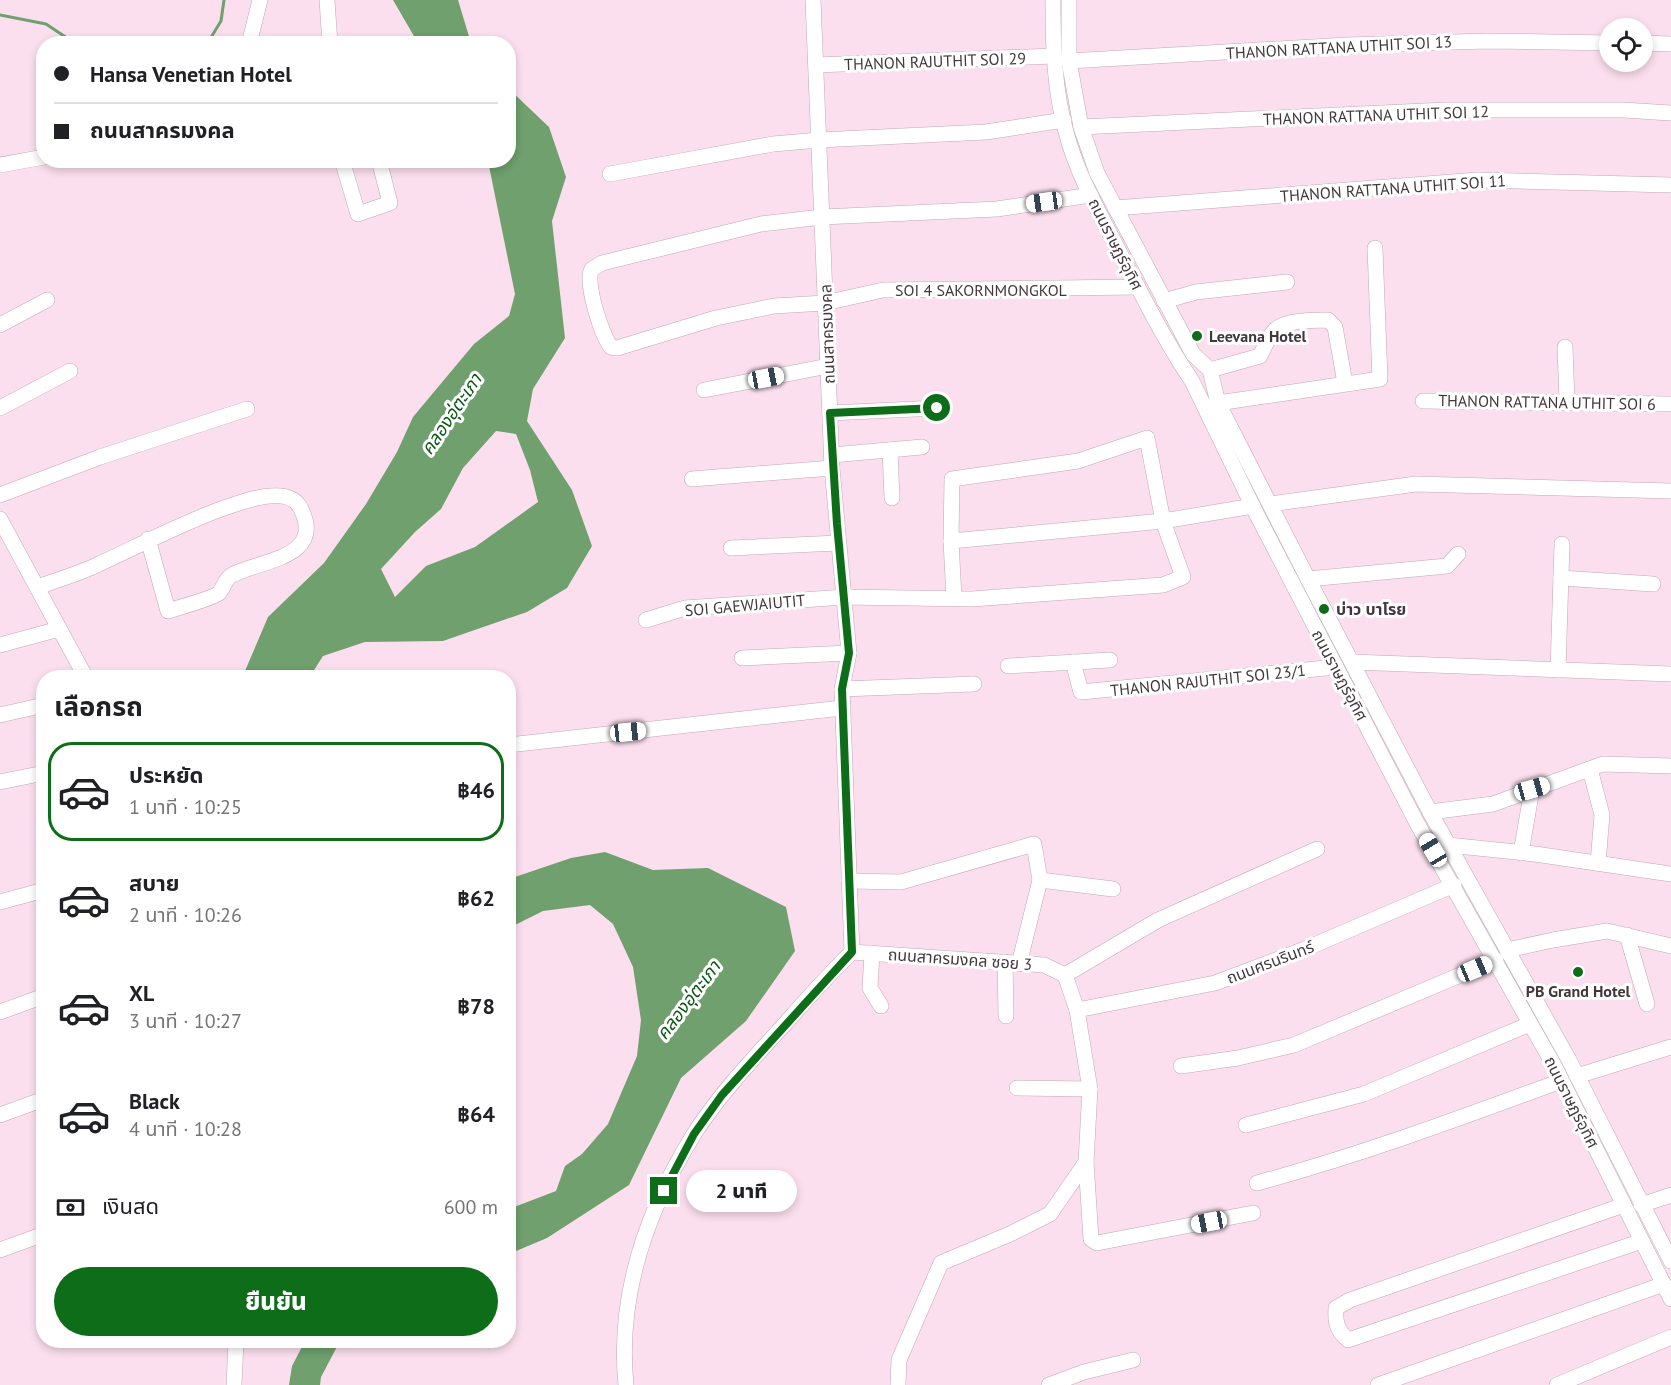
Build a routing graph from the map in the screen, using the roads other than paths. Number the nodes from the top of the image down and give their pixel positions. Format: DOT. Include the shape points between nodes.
graph roads {
  1 [pos="260,0"];
  2 [pos="327,0"];
  3 [pos="813,0"];
  4 [pos="1053,0"];
  5 [pos="1069,0"];
  6 [pos="251,36"];
  7 [pos="329,36"];
  8 [pos="1599,43"];
  9 [pos="1653,44"];
  10 [pos="1671,44"];
  11 [pos="1053,56"];
  12 [pos="1069,61"];
  13 [pos="816,65"];
  14 [pos="1671,113"];
  15 [pos="1064,120"];
  16 [pos="1081,127"];
  17 [pos="819,140"];
  18 [pos="36,158"];
  19 [pos="0,165"];
  20 [pos="344,168"];
  21 [pos="381,168"];
  22 [pos="610,174"];
  23 [pos="1671,185"];
  24 [pos="1091,195"];
  25 [pos="1114,208"];
  26 [pos="822,217"];
  27 [pos="1375,248"];
  28 [pos="1287,282"];
  29 [pos="1138,287"];
  30 [pos="48,300"];
  31 [pos="1164,300"];
  32 [pos="825,303"];
  33 [pos="0,325"];
  34 [pos="1565,347"];
  35 [pos="1193,354"];
  36 [pos="1179,362"];
  37 [pos="828,366"];
  38 [pos="1210,370"];
  39 [pos="70,371"];
  40 [pos="1345,383"];
  41 [pos="704,390"];
  42 [pos="1423,401"];
  43 [pos="1567,402"];
  44 [pos="1218,404"];
  45 [pos="1671,404"];
  46 [pos="0,408"];
  47 [pos="937,408"];
  48 [pos="247,409"];
  49 [pos="830,413"];
  50 [pos="922,447"];
  51 [pos="890,450"];
  52 [pos="832,462"];
  53 [pos="692,479"];
  54 [pos="1671,491"];
  55 [pos="0,495"];
  56 [pos="892,498"];
  57 [pos="1270,504"];
  58 [pos="1253,506"];
  59 [pos="0,519"];
  60 [pos="1163,521"];
  61 [pos="148,539"];
  62 [pos="951,541"];
  63 [pos="838,543"];
  64 [pos="1562,544"];
  65 [pos="731,548"];
  66 [pos="1458,554"];
  67 [pos="1561,578"];
  68 [pos="1308,579"];
  69 [pos="1653,584"];
  70 [pos="37,587"];
  71 [pos="844,597"];
  72 [pos="954,598"];
  73 [pos="646,620"];
  74 [pos="59,629"];
  75 [pos="0,645"];
  76 [pos="849,653"];
  77 [pos="742,658"];
  78 [pos="1110,660"];
  79 [pos="1073,662"];
  80 [pos="1352,662"];
  81 [pos="1008,666"];
  82 [pos="1336,667"];
  83 [pos="82,670"];
  84 [pos="1558,670"];
  85 [pos="1671,674"];
  86 [pos="974,684"];
  87 [pos="842,689"];
  88 [pos="36,707"];
  89 [pos="842,708"];
  90 [pos="0,715"];
  91 [pos="516,744"];
  92 [pos="1671,766"];
  93 [pos="1590,769"];
  94 [pos="36,775"];
  95 [pos="0,783"];
  96 [pos="1532,789"];
  97 [pos="1430,812"];
  98 [pos="1448,845"];
  99 [pos="1317,849"];
  100 [pos="1521,853"];
  101 [pos="1598,863"];
  102 [pos="1671,874"];
  103 [pos="1040,880"];
  104 [pos="849,881"];
  105 [pos="1454,885"];
  106 [pos="1113,889"];
  107 [pos="36,892"];
  108 [pos="0,902"];
  109 [pos="1627,935"];
  110 [pos="1671,946"];
  111 [pos="852,952"];
  112 [pos="872,953"];
  113 [pos="1501,955"];
  114 [pos="1012,963"];
  115 [pos="1065,975"];
  116 [pos="36,999"];
  117 [pos="1647,1004"];
  118 [pos="881,1006"];
  119 [pos="1077,1010"];
  120 [pos="0,1012"];
  121 [pos="1006,1016"];
  122 [pos="1530,1024"];
  123 [pos="1671,1047"];
  124 [pos="1181,1066"];
  125 [pos="1577,1076"];
  126 [pos="1561,1081"];
  127 [pos="1017,1088"];
  128 [pos="1090,1089"];
  129 [pos="36,1102"];
  130 [pos="0,1115"];
  131 [pos="1246,1125"];
  132 [pos="1610,1142"];
  133 [pos="1596,1151"];
  134 [pos="1086,1162"];
  135 [pos="1257,1183"];
  136 [pos="1671,1195"];
  137 [pos="1624,1205"];
  138 [pos="1641,1205"];
  139 [pos="1253,1214"];
  140 [pos="36,1237"];
  141 [pos="1642,1241"];
  142 [pos="0,1250"];
  143 [pos="1671,1261"];
  144 [pos="1664,1284"];
  145 [pos="1671,1299"];
  146 [pos="1671,1337"];
  147 [pos="236,1348"];
  148 [pos="1132,1359"];
  149 [pos="234,1385"];
  150 [pos="626,1385"];
  151 [pos="898,1385"];
  152 [pos="1049,1385"];
  153 [pos="1378,1385"];
  154 [pos="1557,1385"];
  1 -- 6 [label="street"];
  2 -- 7 [label="street"];
  3 -- 13 [label="street, ถนนสาครมงคล"];
  4 -- 11 [label="street, ถนนราษฏร์อุทิศ"];
  5 -- 12 [label="street, ถนนราษฏร์อุทิศ"];
  8 -- 12 [label="street, THANON RATTANA UTHIT SOI 13" via="1359,44"];
  9 -- 10 [label="street"];
  11 -- 13 [label="street, THANON RAJUTHIT SOI 29"];
  11 -- 15 [label="street, ถนนราษฏร์อุทิศ"];
  12 -- 16 [label="street, ถนนราษฏร์อุทิศ"];
  13 -- 17 [label="street, ถนนสาครมงคล"];
  14 -- 16 [label="street, THANON RATTANA UTHIT SOI 12" via="1446,110"];
  15 -- 17 [label="street" via="986,132"];
  15 -- 24 [label="street, ถนนราษฏร์อุทิศ"];
  16 -- 25 [label="street, ถนนราษฏร์อุทิศ"];
  17 -- 22 [label="street" via="773,144"];
  17 -- 26 [label="street, ถนนสาครมงคล"];
  18 -- 19 [label="street"];
  20 -- 21 [label="street" via="358,214 390,203"];
  23 -- 25 [label="street, THANON RATTANA UTHIT SOI 11" via="1478,180"];
  24 -- 26 [label="street" via="997,208"];
  24 -- 29 [label="street, ถนนราษฏร์อุทิศ"];
  25 -- 31 [label="street, ถนนราษฏร์อุทิศ"];
  26 -- 32 [label="street, ถนนสาครมงคล"];
  26 -- 32 [label="street, SOI 4 SAKORNMONGKOL" via="760,224 602,263 592,269 589,278 602,332 611,347 617,348 751,310"];
  27 -- 40 [label="street" via="1380,379"];
  28 -- 31 [label="street" via="1196,291"];
  29 -- 32 [label="street, SOI 4 SAKORNMONGKOL" via="883,290"];
  29 -- 36 [label="street, ถนนราษฏร์อุทิศ"];
  30 -- 33 [label="street"];
  31 -- 35 [label="street, ถนนราษฏร์อุทิศ"];
  32 -- 37 [label="street, ถนนสาครมงคล"];
  34 -- 43 [label="street"];
  35 -- 36 [label="street"];
  35 -- 38 [label="street, ถนนราษฏร์อุทิศ"];
  36 -- 58 [label="street, ถนนราษฏร์อุทิศ"];
  37 -- 41 [label="street"];
  37 -- 49 [label="street, ถนนสาครมงคล"];
  38 -- 40 [label="street" via="1260,356 1276,328 1307,320 1328,320 1335,327"];
  38 -- 44 [label="street, ถนนราษฏร์อุทิศ"];
  39 -- 46 [label="street"];
  40 -- 44 [label="street"];
  42 -- 43 [label="street, THANON RATTANA UTHIT SOI 6"];
  43 -- 45 [label="street, THANON RATTANA UTHIT SOI 6"];
  44 -- 57 [label="street, ถนนราษฏร์อุทิศ"];
  47 -- 49 [label="street"];
  48 -- 55 [label="street" via="100,457"];
  49 -- 52 [label="street, ถนนสาครมงคล"];
  50 -- 51 [label="street"];
  51 -- 52 [label="street"];
  51 -- 56 [label="street"];
  52 -- 53 [label="street"];
  52 -- 63 [label="street, ถนนสาครมงคล"];
  54 -- 57 [label="street" via="1416,484"];
  57 -- 68 [label="street, ถนนราษฏร์อุทิศ"];
  58 -- 60 [label="street"];
  58 -- 82 [label="street, ถนนราษฏร์อุทิศ"];
  59 -- 70 [label="street"];
  60 -- 62 [label="street"];
  60 -- 62 [label="street" via="1147,438 1078,461 952,479"];
  60 -- 72 [label="street, SOI GAEWJAIUTIT" via="1183,577 1163,585"];
  61 -- 61 [label="street" via="249,500 272,496 294,500 300,507 306,533 299,548 230,576 218,594 168,611"];
  61 -- 70 [label="street" via="95,567"];
  62 -- 72 [label="street"];
  63 -- 65 [label="street"];
  63 -- 71 [label="street, ถนนสาครมงคล"];
  64 -- 67 [label="street"];
  66 -- 68 [label="street" via="1447,566"];
  67 -- 69 [label="street"];
  67 -- 84 [label="street"];
  68 -- 80 [label="street, ถนนราษฏร์อุทิศ"];
  70 -- 74 [label="street"];
  71 -- 72 [label="street, SOI GAEWJAIUTIT"];
  71 -- 73 [label="street, SOI GAEWJAIUTIT" via="685,608"];
  71 -- 76 [label="street, ถนนสาครมงคล"];
  74 -- 75 [label="street"];
  74 -- 83 [label="street"];
  76 -- 77 [label="street"];
  76 -- 87 [label="street, ถนนสาครมงคล"];
  78 -- 79 [label="street"];
  79 -- 81 [label="street"];
  79 -- 82 [label="street, THANON RAJUTHIT SOI 23/1" via="1081,692"];
  80 -- 84 [label="street"];
  80 -- 97 [label="street, ถนนราษฏร์อุทิศ"];
  82 -- 105 [label="street, ถนนราษฏร์อุทิศ" via="1418,825"];
  84 -- 85 [label="street"];
  86 -- 87 [label="street"];
  87 -- 89 [label="street, ถนนสาครมงคล"];
  88 -- 90 [label="street"];
  89 -- 91 [label="street"];
  89 -- 104 [label="street, ถนนสาครมงคล"];
  92 -- 93 [label="street" via="1603,764"];
  93 -- 96 [label="street"];
  93 -- 101 [label="street" via="1602,815"];
  94 -- 95 [label="street"];
  96 -- 97 [label="street" via="1493,804"];
  96 -- 100 [label="street"];
  97 -- 98 [label="street, ถนนราษฏร์อุทิศ"];
  98 -- 100 [label="street"];
  98 -- 113 [label="street, ถนนราษฏร์อุทิศ"];
  99 -- 115 [label="street" via="1158,920"];
  100 -- 101 [label="street"];
  101 -- 102 [label="street"];
  103 -- 104 [label="street" via="1034,844 901,882"];
  103 -- 106 [label="street"];
  103 -- 114 [label="street"];
  104 -- 111 [label="street, ถนนสาครมงคล"];
  105 -- 113 [label="street, ถนนราษฏร์อุทิศ"];
  105 -- 119 [label="street, ถนนศรนรินทร์" via="1215,983"];
  107 -- 108 [label="street"];
  109 -- 110 [label="street"];
  109 -- 113 [label="street" via="1606,931 1553,940"];
  109 -- 117 [label="street"];
  111 -- 112 [label="street, ถนนสาครมงคล ซอย 3"];
  111 -- 150 [label="street" via="722,1095 694,1134 664,1191 642,1240 627,1304 623,1354"];
  112 -- 114 [label="street, ถนนสาครมงคล ซอย 3"];
  112 -- 118 [label="street" via="870,988"];
  113 -- 122 [label="street, ถนนราษฏร์อุทิศ"];
  113 -- 124 [label="street" via="1294,1045"];
  113 -- 125 [label="street, ถนนราษฏร์อุทิศ"];
  114 -- 115 [label="street, ถนนสาครมงคล ซอย 3" via="1044,965"];
  114 -- 121 [label="street"];
  115 -- 119 [label="street"];
  116 -- 120 [label="street"];
  119 -- 128 [label="street"];
  122 -- 126 [label="street, ถนนราษฏร์อุทิศ"];
  122 -- 131 [label="street" via="1364,1094"];
  123 -- 125 [label="street"];
  125 -- 132 [label="street, ถนนราษฏร์อุทิศ"];
  126 -- 133 [label="street, ถนนราษฏร์อุทิศ"];
  126 -- 135 [label="street" via="1404,1139"];
  127 -- 128 [label="street"];
  128 -- 134 [label="street"];
  129 -- 130 [label="street"];
  132 -- 133 [label="street"];
  132 -- 138 [label="street, ถนนราษฏร์อุทิศ"];
  133 -- 137 [label="street, ถนนราษฏร์อุทิศ"];
  134 -- 139 [label="street" via="1091,1239 1097,1243"];
  134 -- 151 [label="street" via="1050,1214 941,1263 898,1360"];
  136 -- 138 [label="street"];
  137 -- 141 [label="street, ถนนราษฏร์อุทิศ"];
  137 -- 141 [label="street" via="1350,1300 1336,1308 1335,1324 1348,1340"];
  138 -- 143 [label="street, ถนนราษฏร์อุทิศ"];
  140 -- 142 [label="street"];
  141 -- 144 [label="street, ถนนราษฏร์อุทิศ"];
  144 -- 145 [label="street, ถนนราษฏร์อุทิศ"];
  144 -- 153 [label="street"];
  146 -- 154 [label="street"];
  147 -- 149 [label="street"];
  148 -- 152 [label="street"];
}
